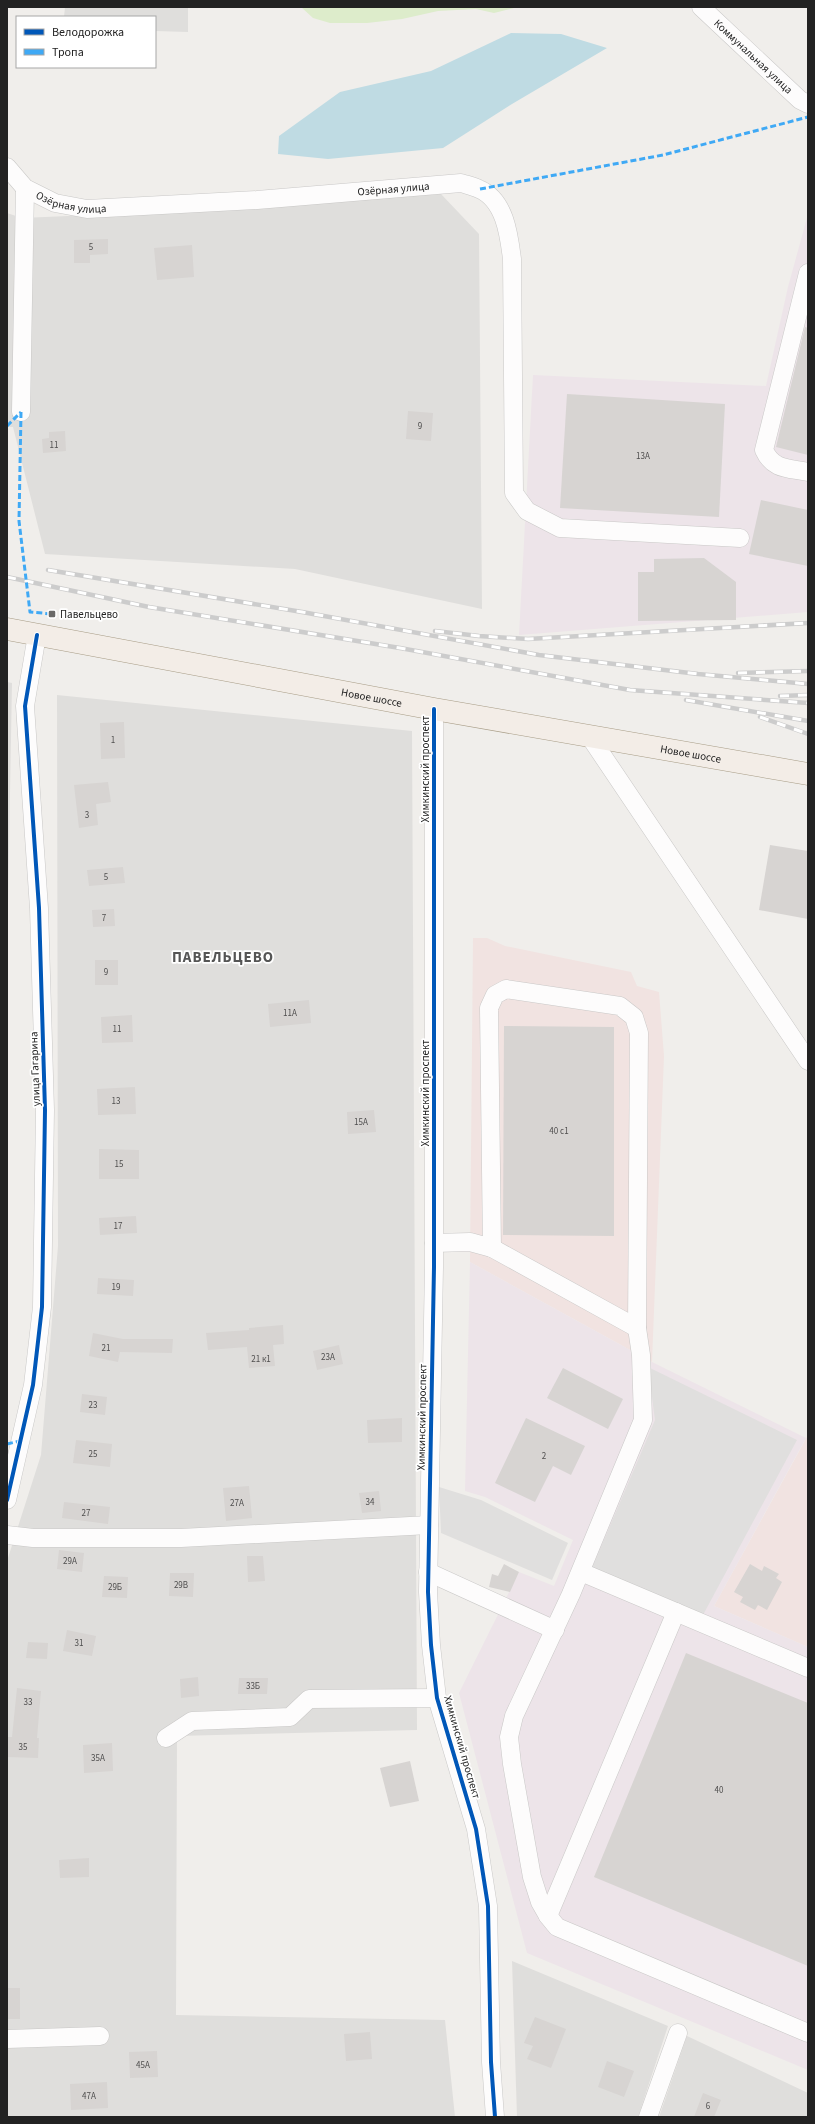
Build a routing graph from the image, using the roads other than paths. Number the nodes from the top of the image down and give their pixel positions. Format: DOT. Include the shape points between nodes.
graph roads {
  1 [pos="701,7"];
  2 [pos="808,104"];
  3 [pos="7,166"];
  4 [pos="25,188"];
  5 [pos="808,273"];
  6 [pos="21,412"];
  7 [pos="808,472"];
  8 [pos="740,538"];
  9 [pos="7,629"];
  10 [pos="37,635"];
  11 [pos="434,709"];
  12 [pos="590,737"];
  13 [pos="808,774"];
  14 [pos="808,1061"];
  15 [pos="434,1243"];
  16 [pos="492,1248"];
  17 [pos="638,1328"];
  18 [pos="7,1500"];
  19 [pos="429,1525"];
  20 [pos="7,1535"];
  21 [pos="428,1572"];
  22 [pos="581,1572"];
  23 [pos="676,1612"];
  24 [pos="555,1630"];
  25 [pos="808,1668"];
  26 [pos="437,1698"];
  27 [pos="166,1738"];
  28 [pos="548,1916"];
  29 [pos="808,2032"];
  30 [pos="678,2033"];
  31 [pos="100,2036"];
  32 [pos="7,2040"];
  33 [pos="495,2117"];
  34 [pos="648,2117"];
  1 -- 2 [label="street, Коммунальная улица" via="800,100"];
  3 -- 4 [label="street, Озёрная улица"];
  4 -- 6 [label="street"];
  4 -- 8 [label="street, Озёрная улица" via="55,203 87,209 257,200 461,183 480,189 496,203 508,229 512,259 514,492 527,511 560,528"];
  5 -- 7 [label="street" via="764,450 768,460 777,466"];
  9 -- 10 [label="main road, Новое шоссе"];
  10 -- 11 [label="main road, Новое шоссе"];
  10 -- 18 [label="street, улица Гагарина" via="25,706 39,908 46,1110 42,1307 33,1385"];
  11 -- 12 [label="main road, Новое шоссе"];
  11 -- 15 [label="street, Химкинский проспект"];
  12 -- 13 [label="main road, Новое шоссе"];
  12 -- 14 [label="street"];
  15 -- 16 [label="street" via="470,1242"];
  15 -- 19 [label="street, Химкинский проспект"];
  16 -- 17 [label="street"];
  16 -- 17 [label="street" via="489,1008 494,995 506,989 620,1006 634,1017 639,1033"];
  17 -- 22 [label="street" via="643,1420"];
  19 -- 20 [label="street" via="181,1538 33,1538"];
  19 -- 21 [label="street, Химкинский проспект"];
  21 -- 24 [label="street"];
  21 -- 26 [label="street, Химкинский проспект" via="431,1645"];
  22 -- 23 [label="street"];
  22 -- 24 [label="street"];
  23 -- 25 [label="street"];
  23 -- 28 [label="street"];
  24 -- 28 [label="street" via="514,1716 509,1737 532,1877 540,1902"];
  26 -- 27 [label="street" via="309,1699 290,1717 192,1720"];
  26 -- 33 [label="street, Химкинский проспект" via="476,1829 488,1906 491,2062"];
  28 -- 29 [label="street" via="557,1927 571,1934"];
  30 -- 34 [label="street"];
  31 -- 32 [label="street"];
}
